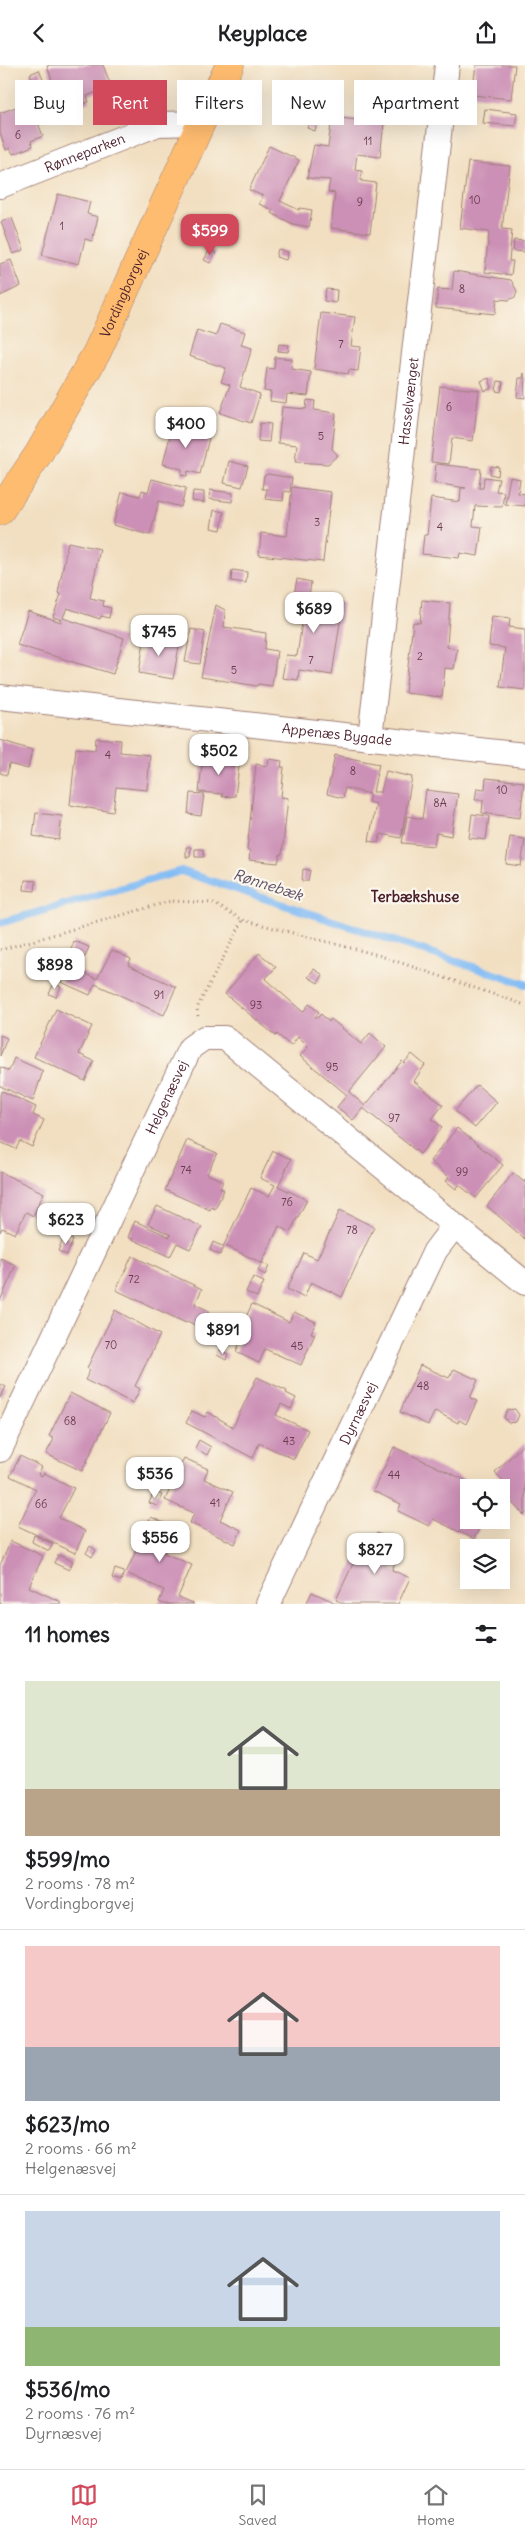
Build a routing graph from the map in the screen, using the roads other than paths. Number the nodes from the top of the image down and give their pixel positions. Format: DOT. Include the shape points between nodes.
graph roads {
  1 [pos="230,65"];
  2 [pos="447,65"];
  3 [pos="222,80"];
  4 [pos="177,124"];
  5 [pos="200,125"];
  6 [pos="0,185"];
  7 [pos="0,511"];
  8 [pos="0,697"];
  9 [pos="370,738"];
  10 [pos="525,755"];
  11 [pos="454,1226"];
  12 [pos="525,1283"];
  13 [pos="0,1450"];
  14 [pos="268,1604"];
  1 -- 3 [label="main road, Vordingborgvej"];
  2 -- 9 [label="street, Hasselvænget"];
  4 -- 6 [label="street, Rønneparken" via="158,124"];
  5 -- 7 [label="main road, Vordingborgvej" via="97,352 39,453"];
  8 -- 9 [label="street, Appenæs Bygade"];
  9 -- 10 [label="street, Appenæs Bygade"];
  11 -- 12 [label="street"];
  11 -- 13 [label="street, Helgenæsvej" via="225,1038 202,1039 190,1048"];
  11 -- 14 [label="street, Dyrnæsvej" via="435,1251"];
}
